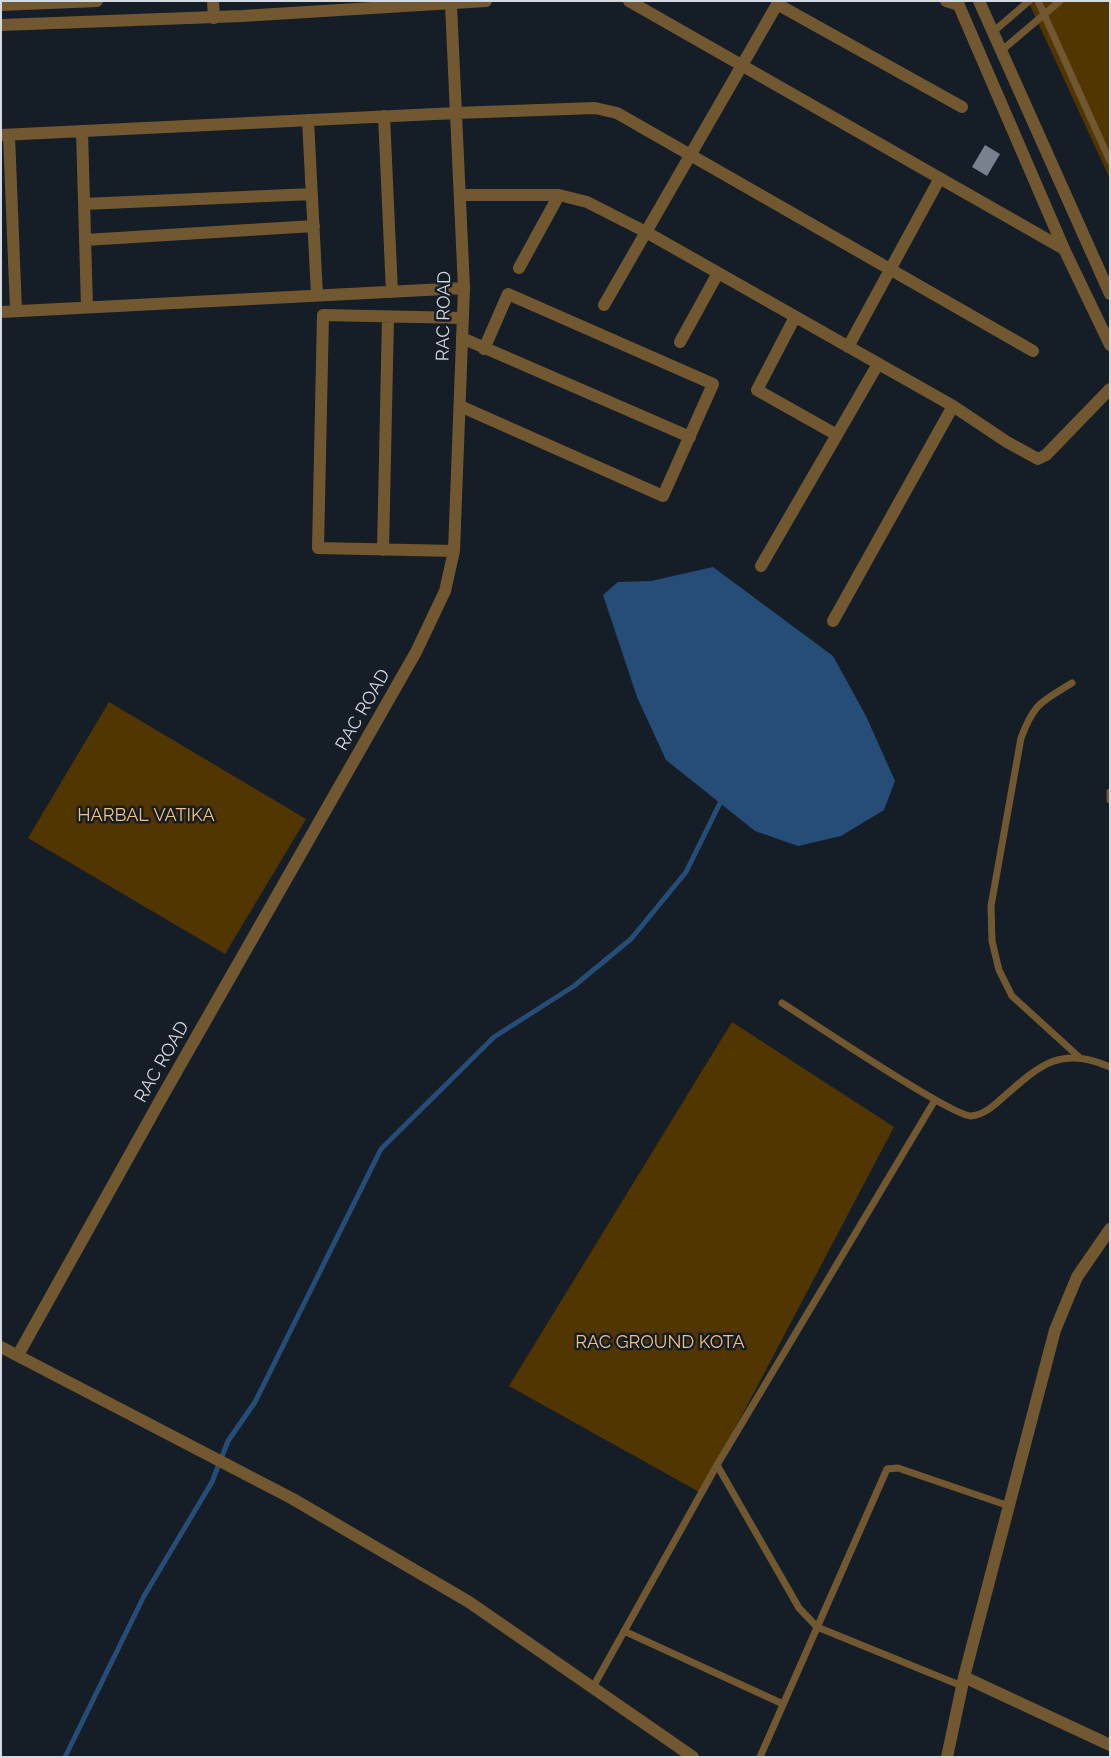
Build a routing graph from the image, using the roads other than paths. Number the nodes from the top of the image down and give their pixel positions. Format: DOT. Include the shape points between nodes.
graph roads {
  1 [pos="97,1"];
  2 [pos="213,1"];
  3 [pos="486,1"];
  4 [pos="629,1"];
  5 [pos="979,1"];
  6 [pos="1029,1"];
  7 [pos="1038,1"];
  8 [pos="1060,1"];
  9 [pos="778,3"];
  10 [pos="954,3"];
  11 [pos="1,5"];
  12 [pos="451,5"];
  13 [pos="1044,16"];
  14 [pos="214,18"];
  15 [pos="1,25"];
  16 [pos="993,32"];
  17 [pos="1001,51"];
  18 [pos="740,65"];
  19 [pos="962,107"];
  20 [pos="456,113"];
  21 [pos="384,116"];
  22 [pos="308,120"];
  23 [pos="82,131"];
  24 [pos="5,135"];
  25 [pos="689,154"];
  26 [pos="1110,161"];
  27 [pos="940,178"];
  28 [pos="312,194"];
  29 [pos="460,195"];
  30 [pos="558,195"];
  31 [pos="84,204"];
  32 [pos="314,226"];
  33 [pos="646,232"];
  34 [pos="85,240"];
  35 [pos="1064,249"];
  36 [pos="519,268"];
  37 [pos="890,270"];
  38 [pos="718,273"];
  39 [pos="464,288"];
  40 [pos="392,292"];
  41 [pos="1110,294"];
  42 [pos="317,295"];
  43 [pos="604,305"];
  44 [pos="87,307"];
  45 [pos="16,311"];
  46 [pos="1,312"];
  47 [pos="388,316"];
  48 [pos="795,317"];
  49 [pos="463,318"];
  50 [pos="462,338"];
  51 [pos="680,342"];
  52 [pos="1110,345"];
  53 [pos="848,347"];
  54 [pos="484,349"];
  55 [pos="1033,350"];
  56 [pos="878,364"];
  57 [pos="1110,389"];
  58 [pos="460,406"];
  59 [pos="953,406"];
  60 [pos="837,435"];
  61 [pos="690,437"];
  62 [pos="383,550"];
  63 [pos="454,551"];
  64 [pos="761,566"];
  65 [pos="833,621"];
  66 [pos="1072,683"];
  67 [pos="1110,792"];
  68 [pos="1110,800"];
  69 [pos="782,1003"];
  70 [pos="1079,1057"];
  71 [pos="1110,1067"];
  72 [pos="935,1100"];
  73 [pos="1110,1229"];
  74 [pos="1,1347"];
  75 [pos="18,1355"];
  76 [pos="717,1465"];
  77 [pos="1009,1506"];
  78 [pos="817,1627"];
  79 [pos="624,1631"];
  80 [pos="963,1682"];
  81 [pos="592,1687"];
  82 [pos="783,1704"];
  83 [pos="1110,1745"];
  84 [pos="694,1757"];
  85 [pos="760,1757"];
  86 [pos="947,1757"];
  1 -- 11 [label="street"];
  2 -- 14 [label="street"];
  3 -- 12 [label="street"];
  4 -- 18 [label="street"];
  5 -- 16 [label="street"];
  6 -- 16 [label="lane"];
  7 -- 13 [label="lane"];
  8 -- 13 [label="lane"];
  9 -- 18 [label="street"];
  9 -- 19 [label="street"];
  10 -- 35 [label="street"];
  12 -- 14 [label="street"];
  12 -- 20 [label="street, RAC ROAD"];
  13 -- 17 [label="lane"];
  13 -- 26 [label="lane"];
  14 -- 15 [label="street"];
  16 -- 17 [label="street"];
  17 -- 41 [label="street"];
  18 -- 25 [label="street"];
  18 -- 27 [label="street"];
  20 -- 21 [label="street"];
  20 -- 25 [label="street" via="595,108 617,112"];
  20 -- 29 [label="street, RAC ROAD"];
  21 -- 22 [label="street"];
  21 -- 40 [label="street"];
  22 -- 23 [label="street"];
  22 -- 28 [label="street"];
  23 -- 24 [label="street"];
  23 -- 31 [label="street"];
  24 -- 45 [label="street"];
  25 -- 33 [label="street"];
  25 -- 37 [label="street"];
  27 -- 35 [label="street"];
  27 -- 37 [label="street"];
  28 -- 31 [label="street"];
  28 -- 32 [label="street"];
  29 -- 30 [label="street"];
  29 -- 39 [label="street, RAC ROAD"];
  30 -- 33 [label="street" via="587,202"];
  30 -- 36 [label="street"];
  31 -- 34 [label="street"];
  32 -- 34 [label="street"];
  32 -- 42 [label="street"];
  33 -- 38 [label="street"];
  33 -- 43 [label="street"];
  34 -- 44 [label="street"];
  35 -- 52 [label="street"];
  37 -- 53 [label="street"];
  37 -- 55 [label="street"];
  38 -- 48 [label="street"];
  38 -- 51 [label="street"];
  39 -- 40 [label="street"];
  39 -- 49 [label="street, RAC ROAD"];
  40 -- 42 [label="street"];
  42 -- 44 [label="street"];
  44 -- 45 [label="street"];
  45 -- 46 [label="street"];
  47 -- 49 [label="street"];
  47 -- 62 [label="street"];
  47 -- 62 [label="street" via="323,315 318,548"];
  48 -- 53 [label="street"];
  48 -- 60 [label="street" via="758,390"];
  49 -- 50 [label="street, RAC ROAD"];
  50 -- 54 [label="street"];
  50 -- 58 [label="street, RAC ROAD"];
  53 -- 56 [label="street"];
  54 -- 61 [label="street"];
  54 -- 61 [label="street" via="508,294 713,384"];
  56 -- 59 [label="street"];
  56 -- 60 [label="street"];
  57 -- 59 [label="street" via="1038,459"];
  58 -- 61 [label="street" via="663,496"];
  58 -- 63 [label="street, RAC ROAD"];
  59 -- 65 [label="street"];
  60 -- 64 [label="street"];
  62 -- 63 [label="street"];
  63 -- 75 [label="street, RAC ROAD" via="445,591 416,652"];
  66 -- 70 [label="lane" via="1037,704 1021,738 991,915 994,951 1012,996"];
  67 -- 68 [label="lane"];
  69 -- 72 [label="lane"];
  70 -- 71 [label="lane"];
  70 -- 72 [label="lane" via="1066,1056 1050,1061 982,1113 963,1115"];
  72 -- 76 [label="lane"];
  73 -- 77 [label="street" via="1077,1277 1055,1330"];
  74 -- 75 [label="street"];
  75 -- 81 [label="street" via="276,1490 469,1602"];
  76 -- 78 [label="lane" via="799,1608"];
  76 -- 79 [label="lane"];
  77 -- 78 [label="lane" via="898,1468 887,1469"];
  77 -- 80 [label="street"];
  78 -- 80 [label="lane"];
  78 -- 82 [label="lane"];
  79 -- 81 [label="lane"];
  79 -- 82 [label="lane"];
  80 -- 83 [label="street"];
  80 -- 86 [label="street"];
  81 -- 84 [label="street"];
  82 -- 85 [label="lane"];
}
